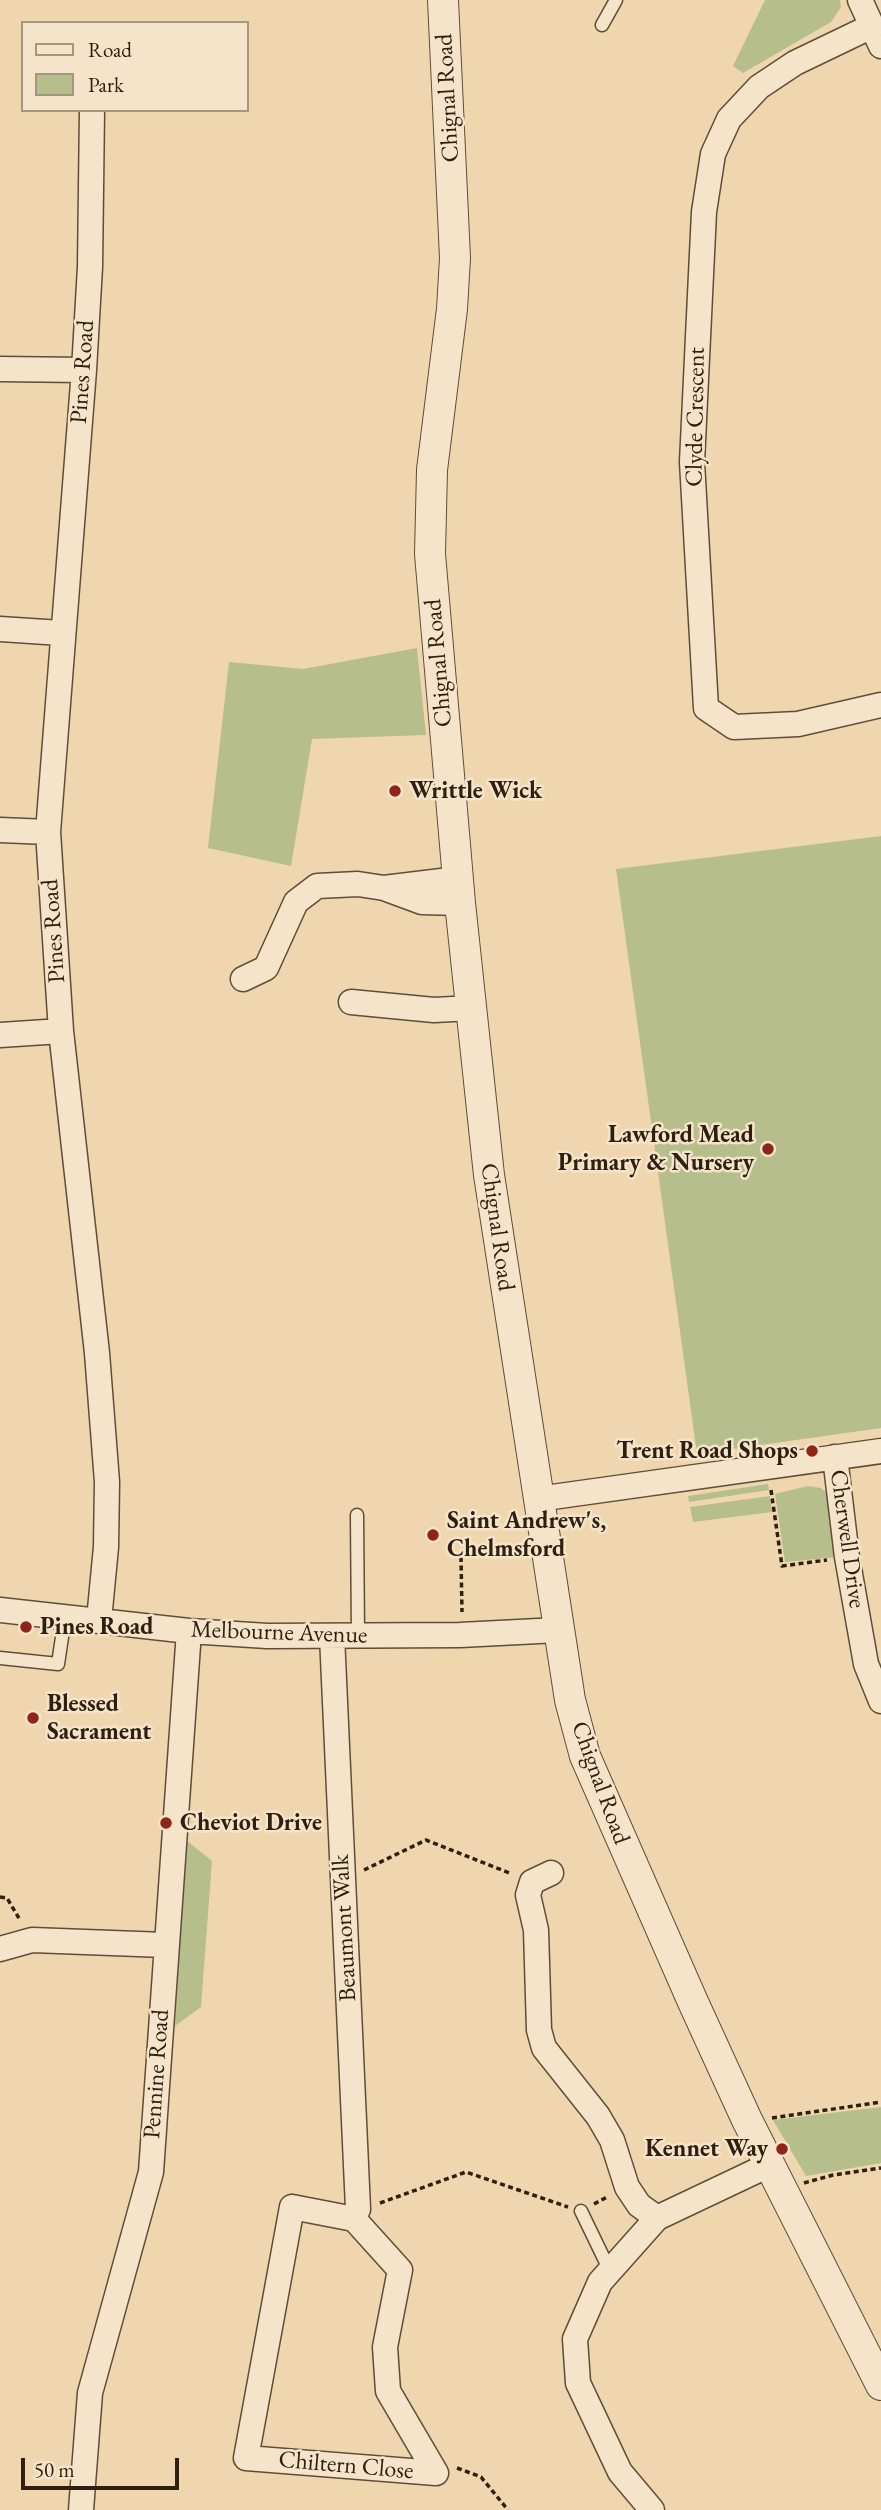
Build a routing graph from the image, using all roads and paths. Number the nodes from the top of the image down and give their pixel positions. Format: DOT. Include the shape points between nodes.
graph roads {
  1 [pos="443,0"];
  2 [pos="616,0"];
  3 [pos="860,0"];
  4 [pos="602,25"];
  5 [pos="876,36"];
  6 [pos="92,112"];
  7 [pos="0,369"];
  8 [pos="84,370"];
  9 [pos="0,629"];
  10 [pos="61,633"];
  11 [pos="881,705"];
  12 [pos="0,830"];
  13 [pos="48,831"];
  14 [pos="459,891"];
  15 [pos="243,979"];
  16 [pos="351,1002"];
  17 [pos="472,1008"];
  18 [pos="61,1031"];
  19 [pos="0,1035"];
  20 [pos="881,1451"];
  21 [pos="835,1457"];
  22 [pos="768,1468"];
  23 [pos="538,1499"];
  24 [pos="356,1515"];
  25 [pos="461,1557"];
  26 [pos="846,1557"];
  27 [pos="0,1610"];
  28 [pos="65,1617"];
  29 [pos="99,1620"];
  30 [pos="558,1630"];
  31 [pos="189,1631"];
  32 [pos="460,1635"];
  33 [pos="332,1636"];
  34 [pos="358,1636"];
  35 [pos="0,1658"];
  36 [pos="881,1701"];
  37 [pos="541,1878"];
  38 [pos="343,1880"];
  39 [pos="0,1897"];
  40 [pos="32,1940"];
  41 [pos="165,1945"];
  42 [pos="0,1949"];
  43 [pos="881,2102"];
  44 [pos="747,2120"];
  45 [pos="881,2168"];
  46 [pos="776,2177"];
  47 [pos="626,2187"];
  48 [pos="580,2211"];
  49 [pos="356,2214"];
  50 [pos="657,2218"];
  51 [pos="610,2271"];
  52 [pos="881,2385"];
  53 [pos="428,2458"];
  54 [pos="80,2510"];
  55 [pos="508,2510"];
  56 [pos="652,2510"];
  1 -- 14 [label="street, Chignal Road" via="455,258 429,526"];
  2 -- 4 [label="lane"];
  3 -- 5 [label="street"];
  5 -- 11 [label="street, Clyde Crescent" via="795,63 758,87 729,119 713,154 704,212 692,462 706,708 734,727 798,724"];
  6 -- 8 [label="street, Pines Road"];
  7 -- 8 [label="street"];
  8 -- 10 [label="street, Pines Road"];
  9 -- 10 [label="street"];
  10 -- 13 [label="street, Pines Road"];
  12 -- 13 [label="street"];
  13 -- 18 [label="street, Pines Road"];
  14 -- 15 [label="street" via="330,883 305,893 293,908 266,968"];
  14 -- 17 [label="street, Chignal Road"];
  16 -- 17 [label="street" via="434,1010"];
  17 -- 23 [label="street, Chignal Road" via="489,1175"];
  18 -- 19 [label="street"];
  18 -- 29 [label="street, Pines Road" via="107,1482"];
  20 -- 21 [label="street"];
  21 -- 22 [label="street"];
  21 -- 26 [label="street, Cherwell Drive"];
  22 -- 23 [label="street"];
  22 -- 26 [label="path" via="782,1566"];
  23 -- 30 [label="street, Chignal Road"];
  24 -- 34 [label="lane"];
  25 -- 32 [label="path"];
  26 -- 36 [label="street, Cherwell Drive" via="866,1664"];
  27 -- 28 [label="street, Melbourne Avenue"];
  28 -- 29 [label="street, Melbourne Avenue"];
  28 -- 35 [label="lane" via="58,1664"];
  29 -- 31 [label="street, Melbourne Avenue"];
  30 -- 32 [label="street, Melbourne Avenue"];
  30 -- 44 [label="street, Chignal Road" via="585,1756"];
  31 -- 33 [label="street, Melbourne Avenue"];
  31 -- 41 [label="street, Pennine Road"];
  32 -- 34 [label="street, Melbourne Avenue"];
  33 -- 34 [label="street, Melbourne Avenue"];
  33 -- 38 [label="street, Beaumont Walk"];
  37 -- 38 [label="path" via="426,1840"];
  37 -- 47 [label="street" via="528,1895 537,1930 539,2031 544,2048 612,2140"];
  38 -- 49 [label="street, Beaumont Walk"];
  39 -- 40 [label="path" via="7,1898"];
  40 -- 41 [label="street"];
  40 -- 42 [label="street"];
  41 -- 54 [label="street, Pennine Road" via="151,2172 90,2393"];
  43 -- 44 [label="path"];
  44 -- 46 [label="street, Chignal Road"];
  45 -- 46 [label="path"];
  46 -- 50 [label="street"];
  46 -- 52 [label="street, Chignal Road"];
  47 -- 48 [label="path"];
  47 -- 50 [label="street" via="639,2205"];
  48 -- 49 [label="path" via="466,2172"];
  48 -- 51 [label="lane"];
  49 -- 53 [label="street, Chiltern Close" via="400,2270 385,2347 388,2390"];
  49 -- 53 [label="street, Chiltern Close" via="292,2207 246,2458 436,2473"];
  50 -- 51 [label="street"];
  51 -- 56 [label="street" via="600,2282 575,2339 578,2384 620,2472"];
  53 -- 55 [label="path" via="481,2477"];
}
